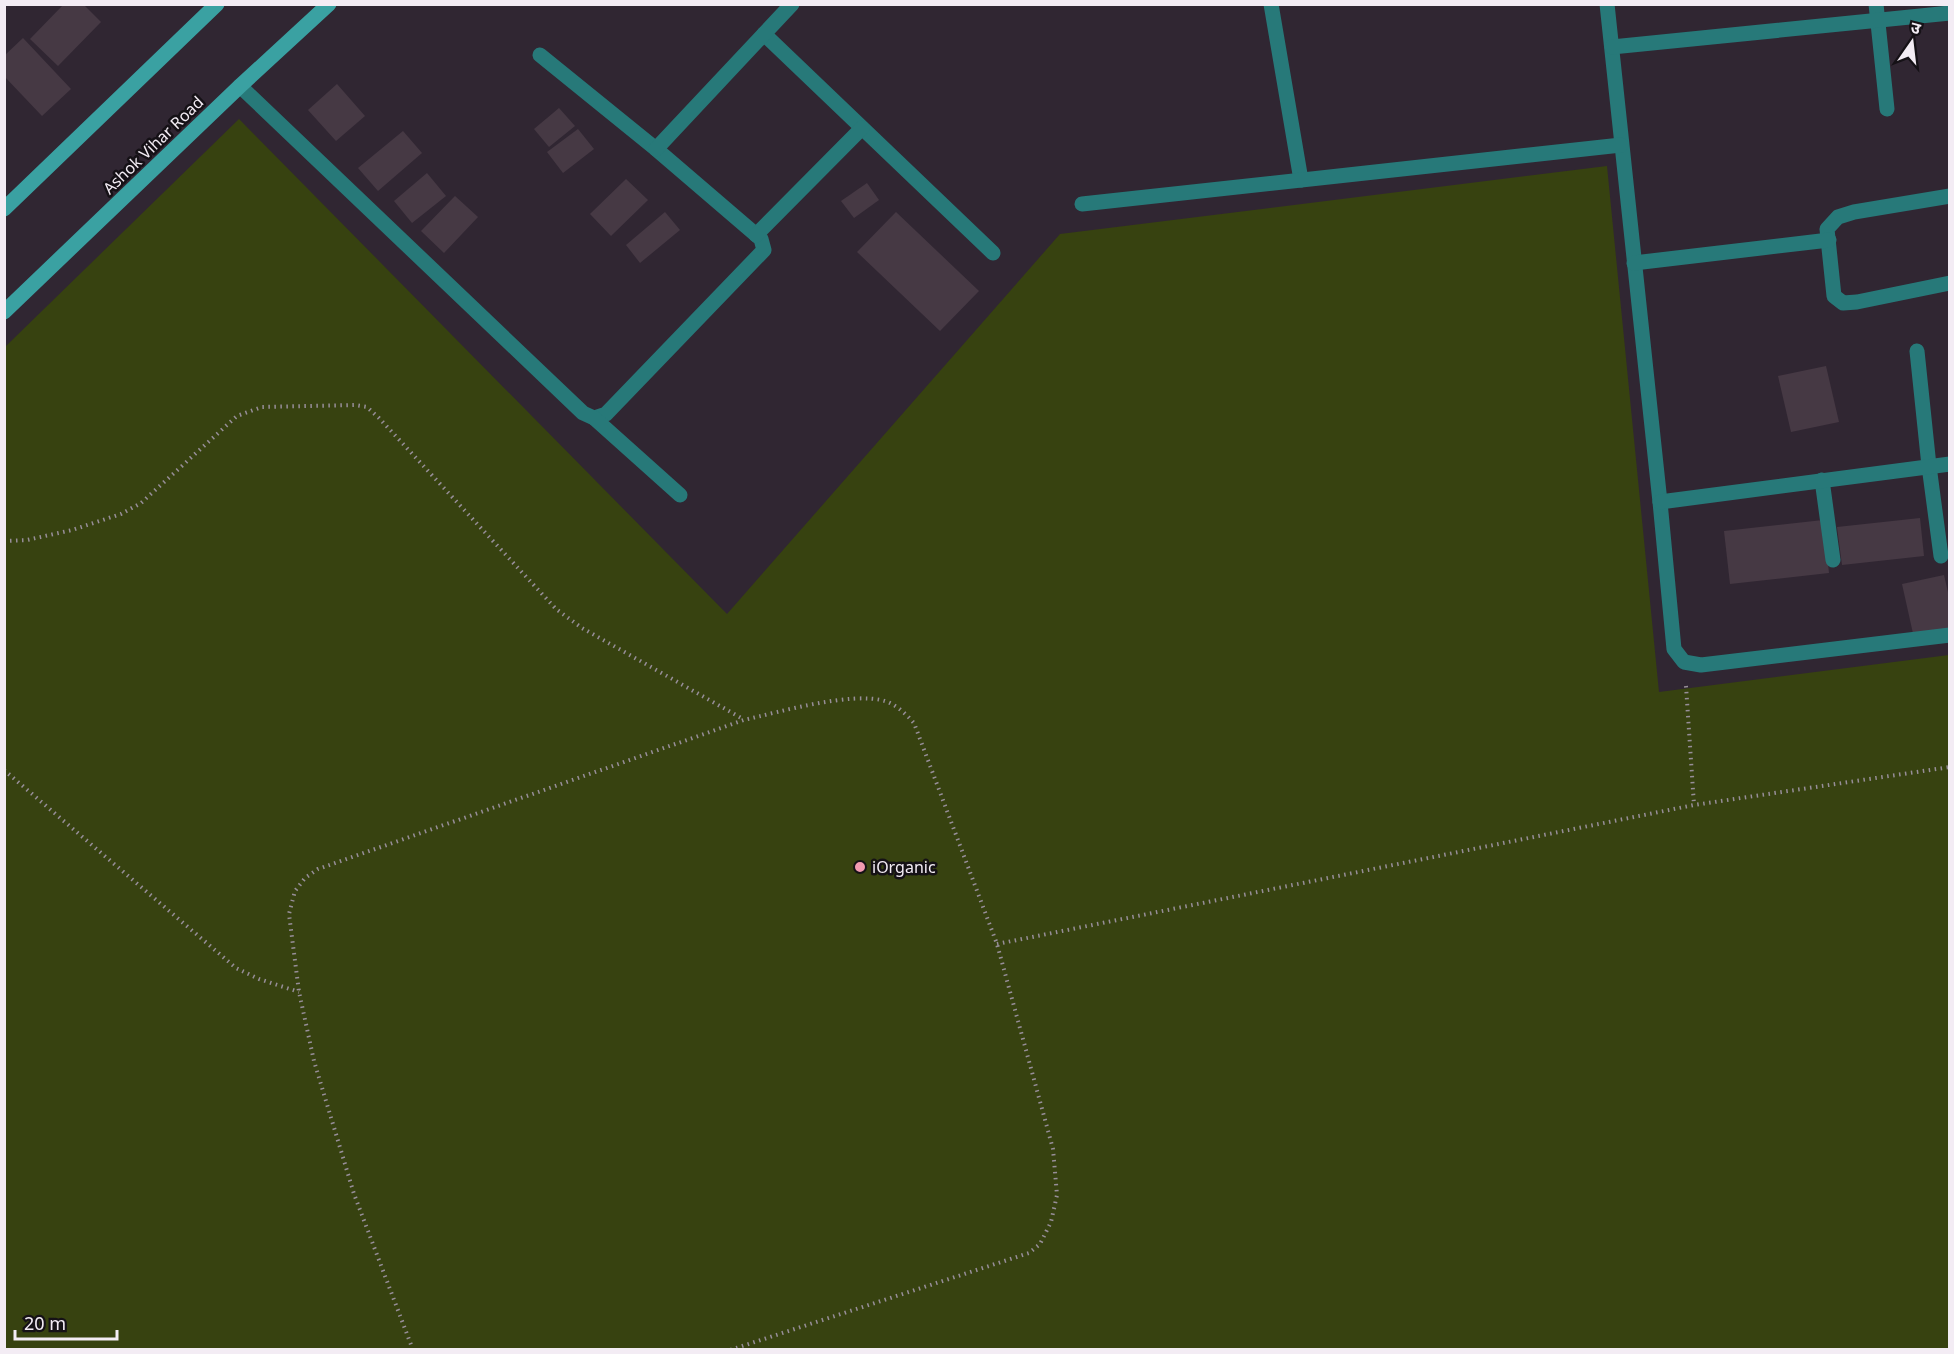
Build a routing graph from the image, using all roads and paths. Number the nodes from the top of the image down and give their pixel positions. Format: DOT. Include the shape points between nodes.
graph roads {
  1 [pos="217,4"];
  2 [pos="329,4"];
  3 [pos="792,4"];
  4 [pos="1271,4"];
  5 [pos="1607,4"];
  6 [pos="1876,4"];
  7 [pos="1950,13"];
  8 [pos="1877,21"];
  9 [pos="764,34"];
  10 [pos="1612,47"];
  11 [pos="540,55"];
  12 [pos="240,86"];
  13 [pos="1887,109"];
  14 [pos="862,128"];
  15 [pos="1621,145"];
  16 [pos="656,149"];
  17 [pos="1301,180"];
  18 [pos="1950,196"];
  19 [pos="1082,204"];
  20 [pos="4,208"];
  21 [pos="756,234"];
  22 [pos="1828,240"];
  23 [pos="993,253"];
  24 [pos="1634,263"];
  25 [pos="1950,283"];
  26 [pos="4,312"];
  27 [pos="1917,351"];
  28 [pos="594,418"];
  29 [pos="1950,464"];
  30 [pos="1929,466"];
  31 [pos="1822,480"];
  32 [pos="680,495"];
  33 [pos="1660,502"];
  34 [pos="4,541"];
  35 [pos="1941,556"];
  36 [pos="1833,560"];
  37 [pos="1950,635"];
  38 [pos="1684,662"];
  39 [pos="744,720"];
  40 [pos="1950,767"];
  41 [pos="4,770"];
  42 [pos="1694,805"];
  43 [pos="997,944"];
  44 [pos="299,992"];
  45 [pos="413,1350"];
  46 [pos="730,1350"];
  1 -- 20 [label="main road"];
  2 -- 12 [label="main road, Ashok Vihar Road"];
  3 -- 9 [label="street"];
  4 -- 17 [label="street"];
  5 -- 10 [label="street"];
  6 -- 8 [label="street"];
  7 -- 8 [label="street"];
  8 -- 10 [label="street"];
  8 -- 13 [label="street"];
  9 -- 14 [label="street"];
  9 -- 16 [label="street"];
  10 -- 15 [label="street"];
  11 -- 16 [label="street"];
  12 -- 26 [label="main road, Ashok Vihar Road"];
  12 -- 28 [label="street" via="583,412"];
  14 -- 21 [label="street"];
  14 -- 23 [label="street"];
  15 -- 17 [label="street"];
  15 -- 24 [label="street"];
  16 -- 21 [label="street"];
  17 -- 19 [label="street"];
  18 -- 22 [label="street" via="1838,217 1827,229"];
  21 -- 28 [label="street" via="764,250 758,258 606,414"];
  22 -- 24 [label="street"];
  22 -- 25 [label="street" via="1834,296 1843,303"];
  24 -- 33 [label="street"];
  27 -- 30 [label="street"];
  28 -- 32 [label="street"];
  29 -- 30 [label="street"];
  30 -- 31 [label="street"];
  30 -- 35 [label="street"];
  31 -- 33 [label="street"];
  31 -- 36 [label="street"];
  33 -- 38 [label="street" via="1674,649"];
  34 -- 39 [label="path" via="72,531 141,503 237,416 252,410 354,405 368,408 556,609 582,628"];
  37 -- 38 [label="street" via="1701,665"];
  38 -- 42 [label="path"];
  39 -- 43 [label="path" via="860,698 885,701 902,710 914,723"];
  39 -- 44 [label="path" via="318,869 296,891 289,914"];
  40 -- 42 [label="path"];
  41 -- 44 [label="path" via="237,968"];
  42 -- 43 [label="path"];
  43 -- 46 [label="path" via="1053,1149 1057,1195 1051,1222 1040,1244 1029,1253"];
  44 -- 45 [label="path" via="314,1061 354,1194"];
}
